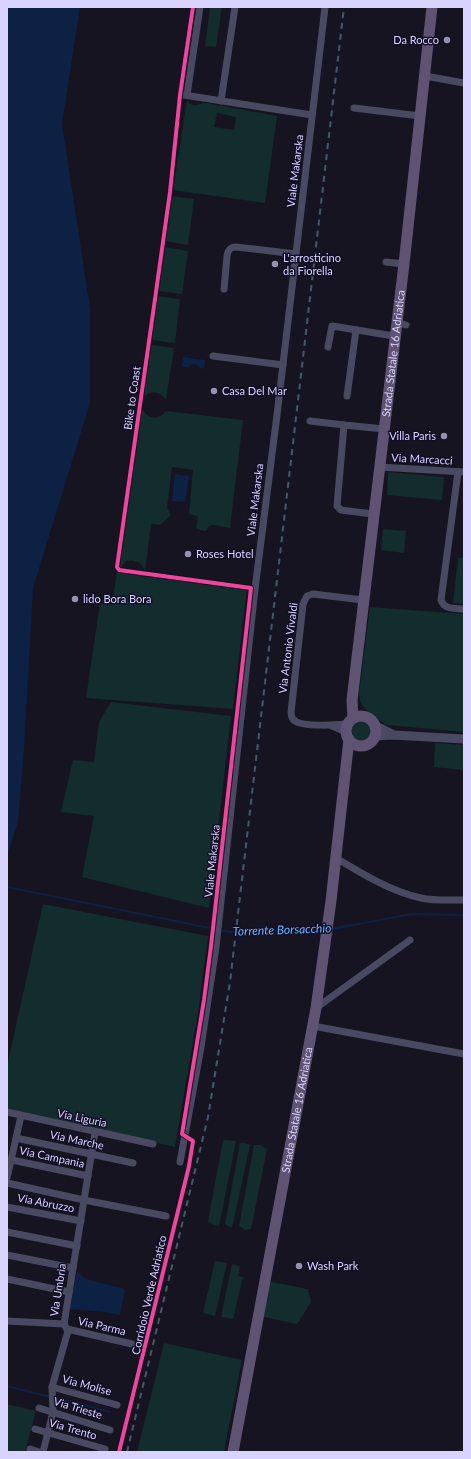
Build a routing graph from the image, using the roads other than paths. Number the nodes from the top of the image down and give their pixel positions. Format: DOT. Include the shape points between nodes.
graph roads {
  1 [pos="200,7"];
  2 [pos="235,7"];
  3 [pos="325,7"];
  4 [pos="432,7"];
  5 [pos="425,76"];
  6 [pos="464,83"];
  7 [pos="221,101"];
  8 [pos="354,108"];
  9 [pos="312,115"];
  10 [pos="420,116"];
  11 [pos="296,254"];
  12 [pos="386,262"];
  13 [pos="404,264"];
  14 [pos="224,289"];
  15 [pos="356,330"];
  16 [pos="394,336"];
  17 [pos="328,347"];
  18 [pos="213,356"];
  19 [pos="283,365"];
  20 [pos="347,396"];
  21 [pos="310,421"];
  22 [pos="344,425"];
  23 [pos="384,429"];
  24 [pos="379,467"];
  25 [pos="461,472"];
  26 [pos="373,514"];
  27 [pos="363,600"];
  28 [pos="464,609"];
  29 [pos="351,726"];
  30 [pos="374,731"];
  31 [pos="464,739"];
  32 [pos="363,745"];
  33 [pos="345,766"];
  34 [pos="336,858"];
  35 [pos="464,900"];
  36 [pos="410,940"];
  37 [pos="316,1008"];
  38 [pos="313,1026"];
  39 [pos="464,1054"];
  40 [pos="7,1112"];
  41 [pos="21,1116"];
  42 [pos="95,1132"];
  43 [pos="16,1138"];
  44 [pos="153,1144"];
  45 [pos="92,1155"];
  46 [pos="12,1160"];
  47 [pos="180,1162"];
  48 [pos="133,1163"];
  49 [pos="88,1176"];
  50 [pos="7,1178"];
  51 [pos="7,1183"];
  52 [pos="84,1200"];
  53 [pos="7,1207"];
  54 [pos="166,1216"];
  55 [pos="81,1221"];
  56 [pos="7,1232"];
  57 [pos="77,1246"];
  58 [pos="7,1255"];
  59 [pos="73,1268"];
  60 [pos="7,1279"];
  61 [pos="69,1292"];
  62 [pos="7,1321"];
  63 [pos="65,1327"];
  64 [pos="132,1344"];
  65 [pos="52,1387"];
  66 [pos="117,1405"];
  67 [pos="39,1408"];
  68 [pos="53,1412"];
  69 [pos="35,1429"];
  70 [pos="110,1430"];
  71 [pos="48,1433"];
  72 [pos="105,1449"];
  73 [pos="30,1450"];
  74 [pos="39,1452"];
  75 [pos="43,1452"];
  76 [pos="233,1452"];
  1 -- 7 [label="street" via="186,95"];
  2 -- 7 [label="street"];
  3 -- 9 [label="street, Viale Makarska"];
  4 -- 5 [label="main road, Strada Statale 16 Adriatica"];
  5 -- 6 [label="street"];
  5 -- 10 [label="main road, Strada Statale 16 Adriatica"];
  7 -- 9 [label="street"];
  8 -- 10 [label="street"];
  9 -- 11 [label="street, Viale Makarska"];
  10 -- 13 [label="main road, Strada Statale 16 Adriatica"];
  11 -- 14 [label="street" via="231,248 227,256"];
  11 -- 19 [label="street, Viale Makarska"];
  12 -- 13 [label="street"];
  13 -- 16 [label="main road, Strada Statale 16 Adriatica" via="401,323"];
  15 -- 16 [label="street"];
  15 -- 17 [label="street" via="332,326"];
  15 -- 20 [label="street"];
  16 -- 23 [label="main road, Strada Statale 16 Adriatica"];
  18 -- 19 [label="street"];
  19 -- 47 [label="street, Viale Makarska" via="255,589 216,946 191,1110"];
  21 -- 22 [label="street"];
  22 -- 23 [label="street"];
  22 -- 26 [label="street" via="336,506 341,510"];
  23 -- 24 [label="main road, Strada Statale 16 Adriatica"];
  24 -- 25 [label="street, Via Marcacci"];
  24 -- 26 [label="main road, Strada Statale 16 Adriatica"];
  25 -- 28 [label="street" via="441,600 447,607"];
  26 -- 27 [label="main road, Strada Statale 16 Adriatica"];
  27 -- 29 [label="main road, Strada Statale 16 Adriatica"];
  27 -- 29 [label="street, Via Antonio Vivaldi" via="313,594 307,596 304,601 291,714 298,722"];
  29 -- 30 [label="main road" via="369,718"];
  29 -- 32 [label="main road" via="355,744"];
  29 -- 33 [label="main road, Strada Statale 16 Adriatica"];
  30 -- 31 [label="street" via="394,735"];
  30 -- 32 [label="main road" via="372,741"];
  32 -- 33 [label="main road"];
  33 -- 34 [label="main road, Strada Statale 16 Adriatica"];
  34 -- 35 [label="street" via="381,882 415,896"];
  34 -- 37 [label="main road, Strada Statale 16 Adriatica"];
  36 -- 37 [label="street"];
  37 -- 38 [label="main road, Strada Statale 16 Adriatica"];
  38 -- 39 [label="street"];
  38 -- 76 [label="main road, Strada Statale 16 Adriatica"];
  40 -- 41 [label="street, Via Liguria"];
  41 -- 42 [label="street, Via Liguria"];
  41 -- 43 [label="street"];
  42 -- 44 [label="street, Via Liguria"];
  42 -- 45 [label="street, Via Umbria"];
  43 -- 45 [label="street, Via Marche"];
  43 -- 46 [label="street"];
  45 -- 48 [label="street, Via Marche"];
  45 -- 49 [label="street, Via Umbria"];
  46 -- 49 [label="street, Via Campania"];
  46 -- 50 [label="street"];
  49 -- 52 [label="street, Via Umbria"];
  51 -- 52 [label="street"];
  52 -- 54 [label="street"];
  52 -- 55 [label="street, Via Umbria"];
  53 -- 55 [label="street, Via Abruzzo"];
  55 -- 57 [label="street, Via Umbria"];
  56 -- 57 [label="street"];
  57 -- 59 [label="street, Via Umbria"];
  58 -- 59 [label="street"];
  59 -- 61 [label="street, Via Umbria"];
  60 -- 61 [label="street"];
  61 -- 63 [label="street, Via Umbria"];
  62 -- 63 [label="street, Via Parma"];
  63 -- 64 [label="street, Via Parma"];
  63 -- 65 [label="street, Via Umbria" via="68,1331"];
  65 -- 66 [label="street, Via Molise"];
  65 -- 68 [label="street, Via Umbria"];
  67 -- 68 [label="street, Via Trieste"];
  68 -- 70 [label="street, Via Trieste"];
  68 -- 71 [label="street, Via Umbria"];
  69 -- 71 [label="street, Via Trento"];
  71 -- 72 [label="street, Via Trento"];
  71 -- 75 [label="street, Via Umbria"];
  73 -- 74 [label="street"];
}
